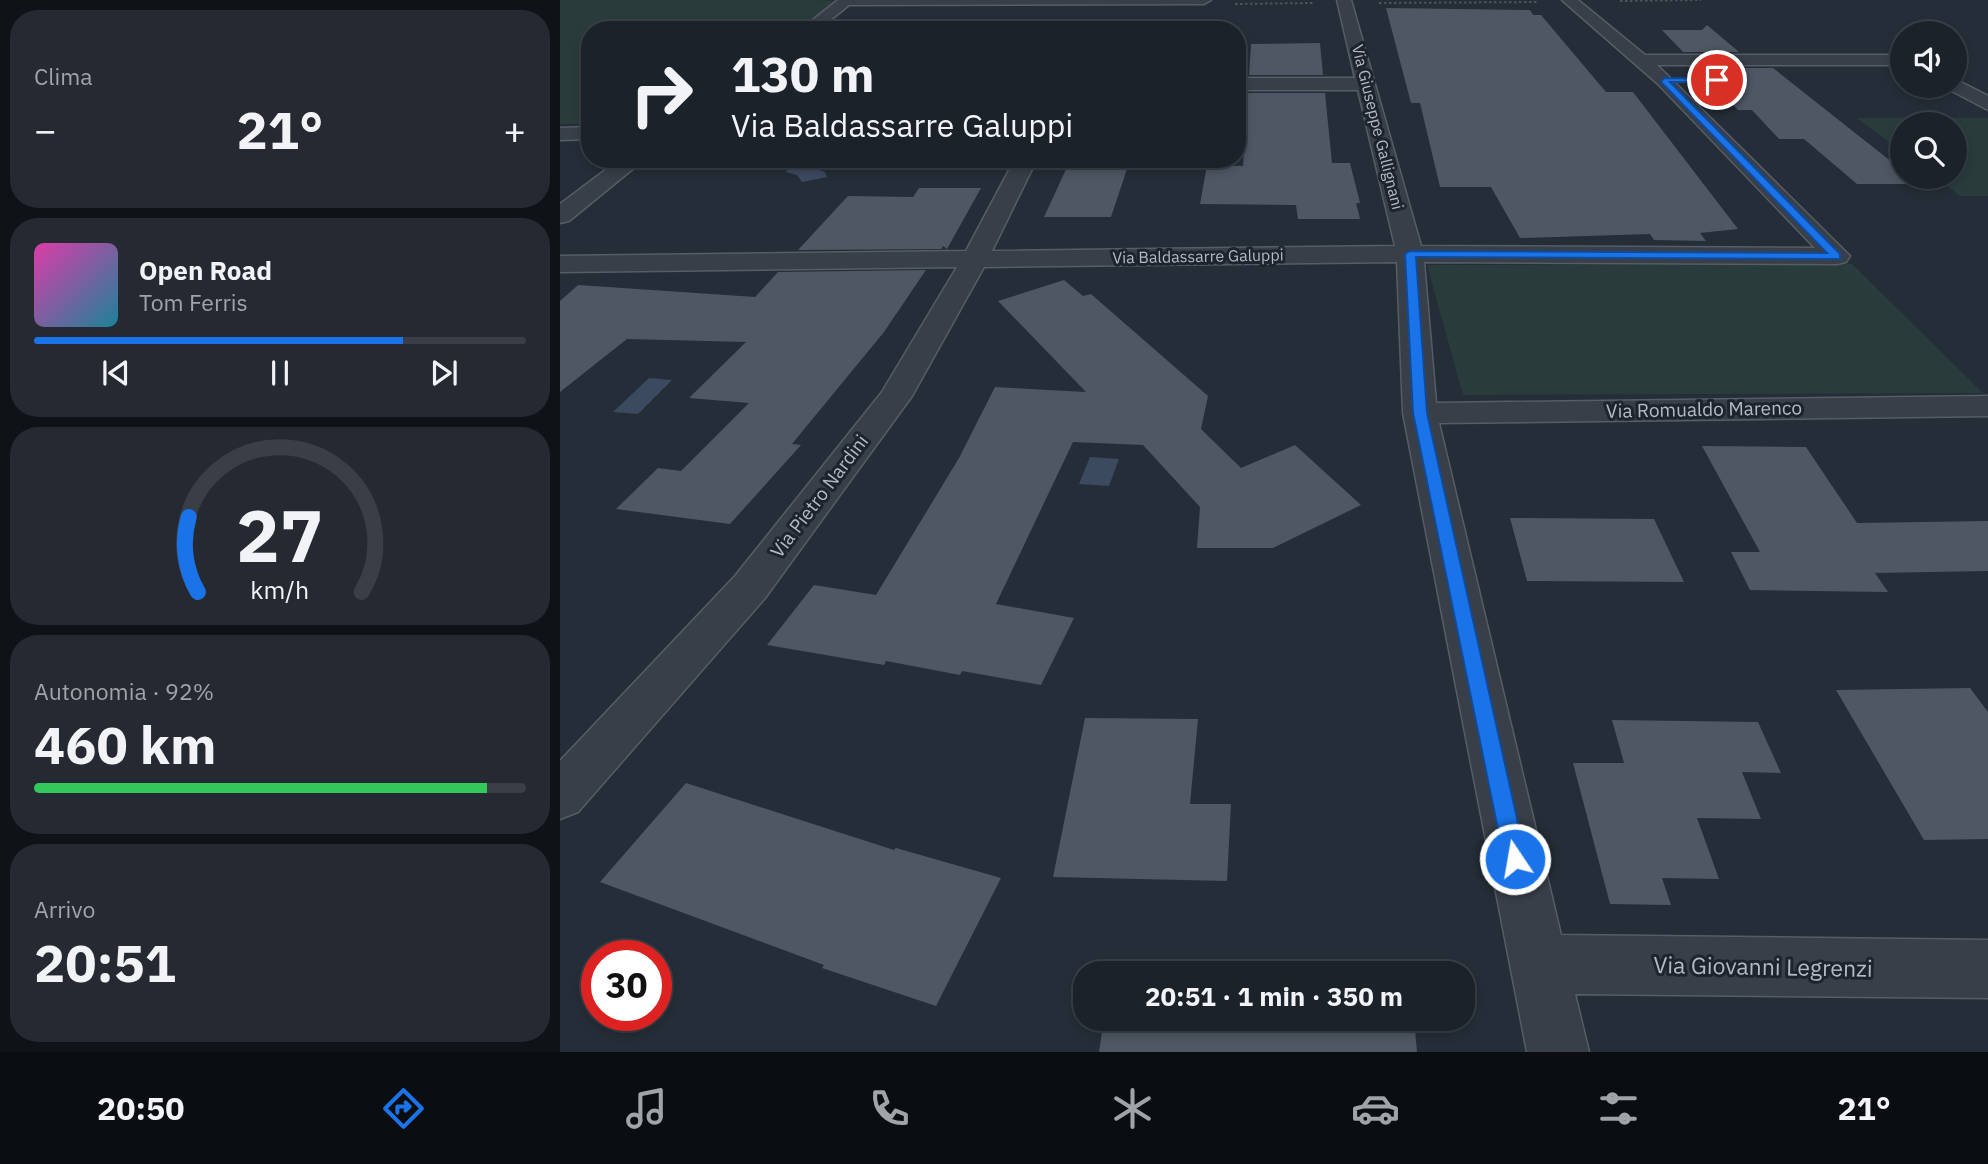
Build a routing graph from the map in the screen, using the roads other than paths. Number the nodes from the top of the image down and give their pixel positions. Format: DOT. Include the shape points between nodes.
graph roads {
  1 [pos="1204,0"];
  2 [pos="846,1"];
  3 [pos="1570,1"];
  4 [pos="1345,2"];
  5 [pos="820,21"];
  6 [pos="1640,60"];
  7 [pos="1890,61"];
  8 [pos="1664,80"];
  9 [pos="1690,80"];
  10 [pos="1246,84"];
  11 [pos="1368,84"];
  12 [pos="1967,92"];
  13 [pos="1988,104"];
  14 [pos="581,133"];
  15 [pos="560,134"];
  16 [pos="622,168"];
  17 [pos="1021,168"];
  18 [pos="560,216"];
  19 [pos="1410,254"];
  20 [pos="975,259"];
  21 [pos="560,264"];
  22 [pos="1988,406"];
  23 [pos="1420,413"];
  24 [pos="560,796"];
  25 [pos="1537,964"];
  26 [pos="1988,970"];
  27 [pos="1558,1052"];
  1 -- 2 [label="street"];
  2 -- 5 [label="street"];
  3 -- 6 [label="street"];
  4 -- 11 [label="street, Via Giuseppe Gallignani"];
  6 -- 7 [label="street"];
  6 -- 8 [label="street"];
  8 -- 9 [label="street"];
  8 -- 19 [label="street, Via Baldassarre Galuppi" via="1837,256"];
  10 -- 11 [label="street"];
  11 -- 19 [label="street, Via Giuseppe Gallignani"];
  12 -- 13 [label="street"];
  14 -- 15 [label="street"];
  16 -- 18 [label="street"];
  17 -- 20 [label="street, Via Pietro Nardini"];
  19 -- 20 [label="street, Via Baldassarre Galuppi"];
  19 -- 23 [label="street, Via Giuseppe Gallignani"];
  20 -- 21 [label="street, Via Baldassarre Galuppi"];
  20 -- 24 [label="street, Via Pietro Nardini" via="896,396 750,587"];
  22 -- 23 [label="street, Via Romualdo Marenco"];
  23 -- 25 [label="street, Via Giuseppe Gallignani"];
  25 -- 26 [label="street, Via Giovanni Legrenzi"];
  25 -- 27 [label="street, Via Giuseppe Gallignani"];
}
